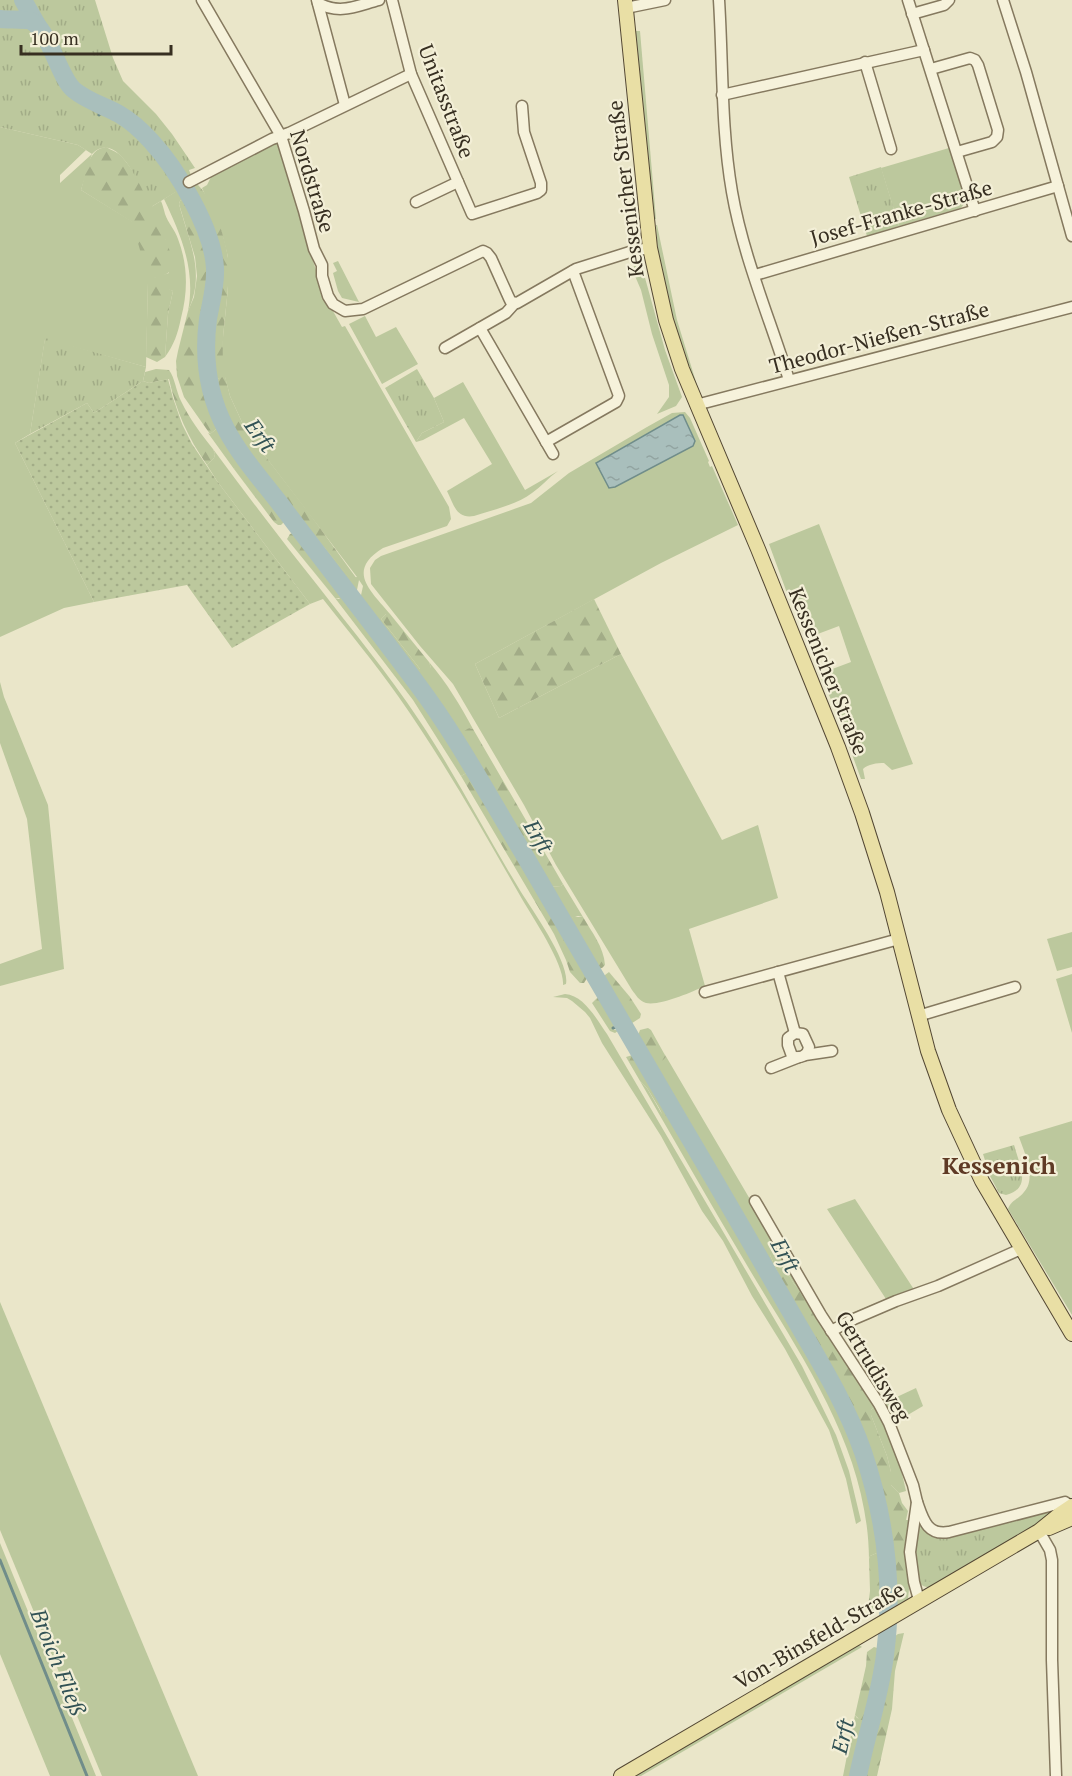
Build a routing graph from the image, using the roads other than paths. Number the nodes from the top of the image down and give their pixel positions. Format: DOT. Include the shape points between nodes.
graph roads {
  1 [pos="202,0"];
  2 [pos="379,0"];
  3 [pos="392,0"];
  4 [pos="665,0"];
  5 [pos="719,0"];
  6 [pos="908,0"];
  7 [pos="949,0"];
  8 [pos="1003,0"];
  9 [pos="317,1"];
  10 [pos="625,4"];
  11 [pos="912,14"];
  12 [pos="924,50"];
  13 [pos="865,62"];
  14 [pos="931,69"];
  15 [pos="411,74"];
  16 [pos="722,95"];
  17 [pos="345,105"];
  18 [pos="522,106"];
  19 [pos="281,136"];
  20 [pos="891,149"];
  21 [pos="957,152"];
  22 [pos="189,182"];
  23 [pos="458,182"];
  24 [pos="1058,186"];
  25 [pos="416,202"];
  26 [pos="975,211"];
  27 [pos="1072,236"];
  28 [pos="650,248"];
  29 [pos="573,271"];
  30 [pos="755,275"];
  31 [pos="515,303"];
  32 [pos="1072,307"];
  33 [pos="480,328"];
  34 [pos="445,348"];
  35 [pos="789,380"];
  36 [pos="696,405"];
  37 [pos="546,442"];
  38 [pos="553,454"];
  39 [pos="898,939"];
  40 [pos="778,972"];
  41 [pos="1015,987"];
  42 [pos="705,992"];
  43 [pos="918,1016"];
  44 [pos="795,1033"];
  45 [pos="832,1051"];
  46 [pos="802,1056"];
  47 [pos="771,1068"];
  48 [pos="755,1201"];
  49 [pos="1021,1249"];
  50 [pos="831,1331"];
  51 [pos="1072,1334"];
  52 [pos="917,1502"];
  53 [pos="1072,1506"];
  54 [pos="1072,1518"];
  55 [pos="1039,1532"];
  56 [pos="919,1600"];
  57 [pos="621,1776"];
  58 [pos="1056,1776"];
  1 -- 19 [label="street, Nordstraße"];
  2 -- 9 [label="street" via="340,10"];
  3 -- 15 [label="street, Unitasstraße"];
  4 -- 10 [label="street"];
  5 -- 16 [label="street"];
  6 -- 11 [label="street"];
  7 -- 11 [label="street"];
  8 -- 24 [label="street"];
  9 -- 17 [label="street"];
  10 -- 28 [label="main road, Kessenicher Straße"];
  11 -- 12 [label="street"];
  12 -- 13 [label="street"];
  12 -- 14 [label="street"];
  13 -- 16 [label="street"];
  13 -- 20 [label="street"];
  14 -- 21 [label="street"];
  14 -- 21 [label="street" via="970,58 978,65 998,137"];
  15 -- 17 [label="street"];
  15 -- 23 [label="street, Unitasstraße"];
  16 -- 30 [label="street" via="732,191"];
  17 -- 19 [label="street"];
  18 -- 23 [label="street, Unitasstraße" via="524,132 541,190 472,214"];
  19 -- 22 [label="street"];
  19 -- 31 [label="street, Nordstraße" via="333,304 345,311 363,309 483,251 491,258 508,298"];
  21 -- 26 [label="street"];
  23 -- 25 [label="street, Unitasstraße"];
  24 -- 26 [label="street, Josef-Franke-Straße"];
  24 -- 27 [label="street"];
  26 -- 30 [label="street, Josef-Franke-Straße"];
  28 -- 29 [label="street"];
  28 -- 36 [label="main road, Kessenicher Straße" via="668,328"];
  29 -- 31 [label="street"];
  29 -- 37 [label="street" via="619,396 616,402"];
  30 -- 35 [label="street"];
  31 -- 33 [label="street"];
  32 -- 35 [label="street, Theodor-Nießen-Straße"];
  33 -- 34 [label="street"];
  33 -- 37 [label="street"];
  35 -- 36 [label="street, Theodor-Nießen-Straße"];
  36 -- 39 [label="main road, Kessenicher Straße" via="849,777 876,854"];
  37 -- 38 [label="street"];
  39 -- 40 [label="street"];
  39 -- 43 [label="main road, Kessenicher Straße"];
  40 -- 42 [label="street"];
  40 -- 44 [label="street"];
  41 -- 43 [label="street"];
  43 -- 49 [label="main road, Kessenicher Straße" via="956,1127"];
  44 -- 46 [label="street" via="802,1033 810,1047"];
  44 -- 46 [label="street" via="788,1038 790,1054"];
  45 -- 46 [label="street"];
  46 -- 47 [label="street"];
  48 -- 50 [label="street, Gertrudisweg"];
  49 -- 50 [label="street"];
  49 -- 51 [label="main road, Kessenicher Straße"];
  50 -- 52 [label="street, Gertrudisweg" via="885,1414"];
  52 -- 53 [label="street" via="929,1528 939,1533 1057,1503"];
  52 -- 56 [label="street, Gertrudisweg" via="910,1552"];
  53 -- 55 [label="main road, Von-Binsfeld-Straße"];
  54 -- 55 [label="main road, Von-Binsfeld-Straße"];
  55 -- 56 [label="main road, Von-Binsfeld-Straße"];
  55 -- 58 [label="street" via="1052,1560"];
  56 -- 57 [label="main road, Von-Binsfeld-Straße"];
}
